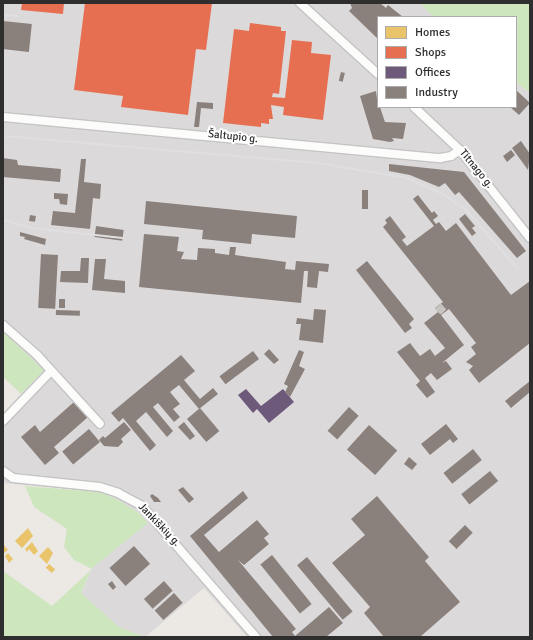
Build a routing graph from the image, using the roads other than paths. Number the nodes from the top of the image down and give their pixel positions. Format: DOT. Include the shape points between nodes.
graph roads {
  1 [pos="300,3"];
  2 [pos="377,73"];
  3 [pos="415,108"];
  4 [pos="3,117"];
  5 [pos="460,150"];
  6 [pos="530,238"];
  7 [pos="3,325"];
  8 [pos="51,371"];
  9 [pos="3,422"];
  10 [pos="100,424"];
  11 [pos="3,471"];
  12 [pos="256,637"];
  1 -- 2 [label="street"];
  3 -- 5 [label="street, Titnago g."];
  4 -- 5 [label="street, Šaltupio g." via="440,158 451,156"];
  5 -- 6 [label="street, Titnago g."];
  7 -- 8 [label="street"];
  8 -- 9 [label="street"];
  8 -- 10 [label="street"];
  11 -- 12 [label="street, Jankiškių g." via="13,478 100,487 142,506"];
}
